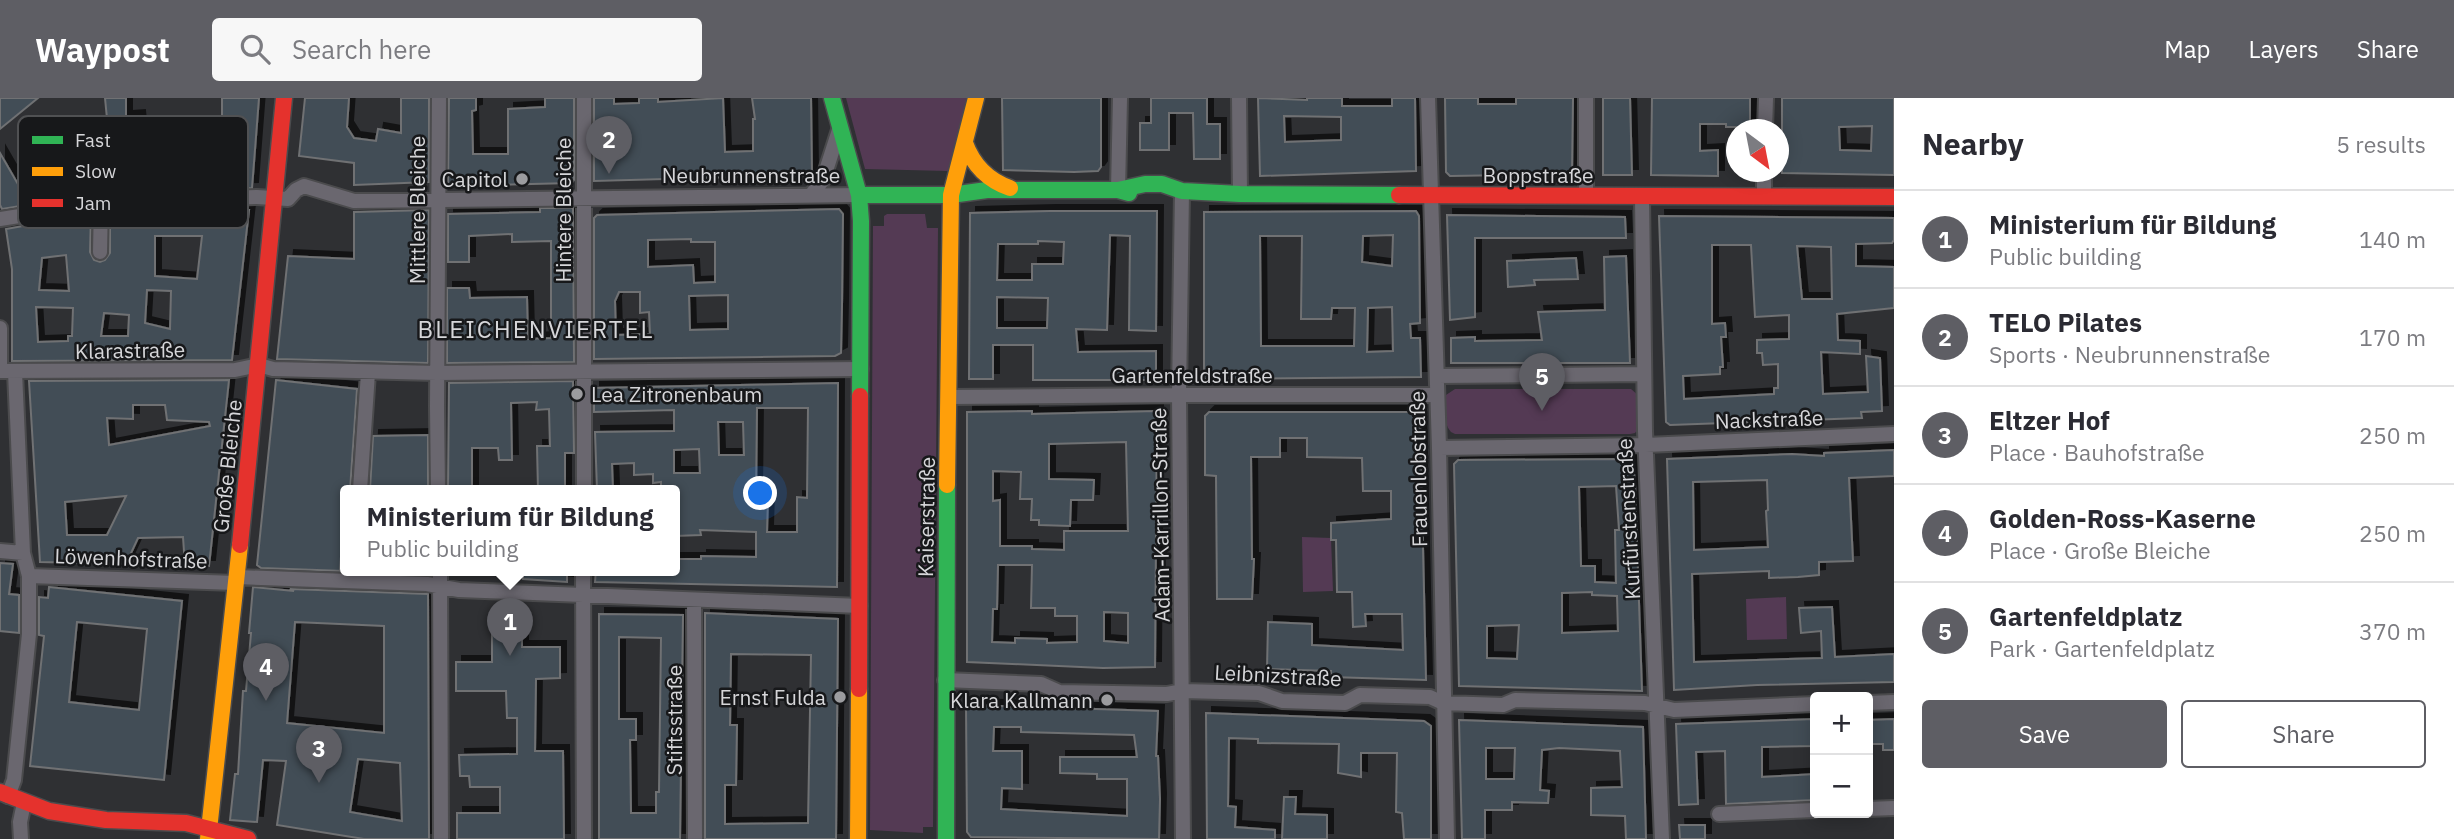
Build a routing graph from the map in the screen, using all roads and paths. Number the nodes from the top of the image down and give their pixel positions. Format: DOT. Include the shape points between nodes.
graph roads {
  1 [pos="284,98"];
  2 [pos="439,98"];
  3 [pos="583,98"];
  4 [pos="832,98"];
  5 [pos="976,98"];
  6 [pos="1120,98"];
  7 [pos="1239,98"];
  8 [pos="1429,98"];
  9 [pos="1586,98"];
  10 [pos="1766,98"];
  11 [pos="1765,119"];
  12 [pos="839,130"];
  13 [pos="965,143"];
  14 [pos="1764,182"];
  15 [pos="1118,190"];
  16 [pos="1022,191"];
  17 [pos="1182,191"];
  18 [pos="1240,194"];
  19 [pos="811,195"];
  20 [pos="859,195"];
  21 [pos="951,195"];
  22 [pos="1432,195"];
  23 [pos="1586,196"];
  24 [pos="584,197"];
  25 [pos="1642,197"];
  26 [pos="1764,197"];
  27 [pos="274,198"];
  28 [pos="1894,198"];
  29 [pos="248,199"];
  30 [pos="439,201"];
  31 [pos="18,216"];
  32 [pos="0,219"];
  33 [pos="100,228"];
  34 [pos="100,252"];
  35 [pos="0,328"];
  36 [pos="259,365"];
  37 [pos="860,369"];
  38 [pos="5,371"];
  39 [pos="584,372"];
  40 [pos="368,373"];
  41 [pos="437,373"];
  42 [pos="1644,374"];
  43 [pos="1437,376"];
  44 [pos="1179,395"];
  45 [pos="1437,396"];
  46 [pos="948,397"];
  47 [pos="1894,434"];
  48 [pos="1646,445"];
  49 [pos="1439,448"];
  50 [pos="360,485"];
  51 [pos="438,485"];
  52 [pos="584,485"];
  53 [pos="0,551"];
  54 [pos="23,553"];
  55 [pos="29,576"];
  56 [pos="353,576"];
  57 [pos="440,576"];
  58 [pos="583,576"];
  59 [pos="236,580"];
  60 [pos="440,587"];
  61 [pos="583,596"];
  62 [pos="694,600"];
  63 [pos="860,606"];
  64 [pos="945,680"];
  65 [pos="1183,691"];
  66 [pos="1894,702"];
  67 [pos="1443,703"];
  68 [pos="1873,703"];
  69 [pos="1810,704"];
  70 [pos="1657,706"];
  71 [pos="4,794"];
  72 [pos="24,803"];
  73 [pos="1873,808"];
  74 [pos="1894,808"];
  75 [pos="1810,810"];
  76 [pos="1720,814"];
  77 [pos="106,820"];
  78 [pos="209,834"];
  79 [pos="20,839"];
  80 [pos="189,839"];
  81 [pos="248,839"];
  82 [pos="441,839"];
  83 [pos="584,839"];
  84 [pos="695,839"];
  85 [pos="858,839"];
  86 [pos="946,839"];
  87 [pos="1183,839"];
  88 [pos="1447,839"];
  89 [pos="1662,839"];
  1 -- 27 [label="main road, Große Bleiche"];
  2 -- 30 [label="street, Mittlere Bleiche"];
  3 -- 24 [label="street, Hintere Bleiche"];
  4 -- 12 [label="main road"];
  5 -- 13 [label="main road, Kaiserstraße"];
  6 -- 15 [label="street"];
  7 -- 18 [label="street"];
  8 -- 22 [label="street, Frauenlobstraße"];
  9 -- 23 [label="street"];
  10 -- 11 [label="street"];
  12 -- 19 [label="street" via="825,174"];
  12 -- 20 [label="main road"];
  13 -- 16 [label="main road" via="969,156 992,181"];
  13 -- 21 [label="main road, Kaiserstraße"];
  14 -- 26 [label="street"];
  15 -- 16 [label="main road, Boppstraße"];
  15 -- 17 [label="main road, Boppstraße" via="1145,197"];
  16 -- 21 [label="main road, Boppstraße"];
  17 -- 18 [label="main road, Boppstraße"];
  17 -- 44 [label="street, Adam-Karrillon-Straße"];
  18 -- 22 [label="main road, Boppstraße"];
  19 -- 20 [label="street, Neubrunnenstraße"];
  19 -- 24 [label="street, Neubrunnenstraße"];
  20 -- 21 [label="main road"];
  20 -- 37 [label="main road"];
  21 -- 46 [label="main road, Kaiserstraße"];
  22 -- 23 [label="main road, Boppstraße"];
  22 -- 43 [label="street, Frauenlobstraße"];
  23 -- 25 [label="main road, Boppstraße"];
  24 -- 30 [label="street, Neubrunnenstraße"];
  24 -- 39 [label="street, Hintere Bleiche"];
  25 -- 26 [label="main road, Boppstraße"];
  25 -- 42 [label="street, Kurfürstenstraße"];
  26 -- 28 [label="main road, Boppstraße"];
  27 -- 29 [label="street"];
  27 -- 30 [label="street, Neubrunnenstraße" via="288,199 304,186 354,201"];
  27 -- 36 [label="main road, Große Bleiche"];
  30 -- 41 [label="street, Mittlere Bleiche"];
  31 -- 32 [label="street"];
  33 -- 34 [label="street"];
  35 -- 38 [label="street"];
  36 -- 38 [label="street, Klarastraße" via="235,370"];
  36 -- 40 [label="street, Klarastraße"];
  36 -- 59 [label="main road, Große Bleiche"];
  37 -- 39 [label="street, Klarastraße"];
  37 -- 63 [label="main road"];
  38 -- 54 [label="street"];
  39 -- 41 [label="street, Klarastraße"];
  39 -- 52 [label="street, Hintere Bleiche"];
  40 -- 41 [label="street, Klarastraße"];
  40 -- 50 [label="street"];
  41 -- 51 [label="street, Mittlere Bleiche"];
  42 -- 43 [label="street"];
  42 -- 48 [label="street, Kurfürstenstraße"];
  43 -- 45 [label="street, Frauenlobstraße"];
  44 -- 45 [label="street, Gartenfeldstraße"];
  44 -- 46 [label="street, Gartenfeldstraße"];
  44 -- 65 [label="street, Adam-Karrillon-Straße"];
  45 -- 49 [label="street, Frauenlobstraße"];
  46 -- 64 [label="main road, Kaiserstraße"];
  47 -- 48 [label="street, Nackstraße"];
  48 -- 49 [label="street, Nackstraße"];
  48 -- 70 [label="street, Kurfürstenstraße"];
  49 -- 67 [label="street, Frauenlobstraße"];
  53 -- 54 [label="street, Löwenhofstraße"];
  54 -- 55 [label="street, Löwenhofstraße"];
  55 -- 59 [label="street, Löwenhofstraße"];
  55 -- 71 [label="street" via="14,780"];
  56 -- 59 [label="street, Löwenhofstraße"];
  56 -- 60 [label="street, Löwenhofstraße"];
  57 -- 60 [label="street"];
  58 -- 61 [label="street"];
  59 -- 78 [label="main road, Große Bleiche"];
  60 -- 61 [label="street, Löwenhofstraße"];
  60 -- 82 [label="street"];
  61 -- 62 [label="street, Löwenhofstraße"];
  61 -- 83 [label="street"];
  62 -- 63 [label="street, Löwenhofstraße"];
  62 -- 84 [label="street, Stiftsstraße"];
  63 -- 85 [label="main road"];
  64 -- 65 [label="street, Leibnizstraße" via="1041,684 1059,692"];
  64 -- 86 [label="main road, Kaiserstraße"];
  65 -- 67 [label="street, Leibnizstraße" via="1259,693 1282,701 1345,703 1360,695 1430,697"];
  65 -- 87 [label="street, Adam-Karrillon-Straße"];
  66 -- 68 [label="street"];
  67 -- 70 [label="street, Leibnizstraße" via="1503,705 1515,700"];
  67 -- 88 [label="street, Frauenlobstraße"];
  69 -- 70 [label="street, Leibnizstraße" via="1674,710"];
  70 -- 89 [label="street, Kurfürstenstraße"];
  71 -- 72 [label="main road"];
  72 -- 77 [label="main road"];
  72 -- 79 [label="street"];
  73 -- 74 [label="street"];
  75 -- 76 [label="street"];
  77 -- 78 [label="main road" via="186,823"];
  77 -- 80 [label="main road"];
  78 -- 81 [label="main road"];
}
